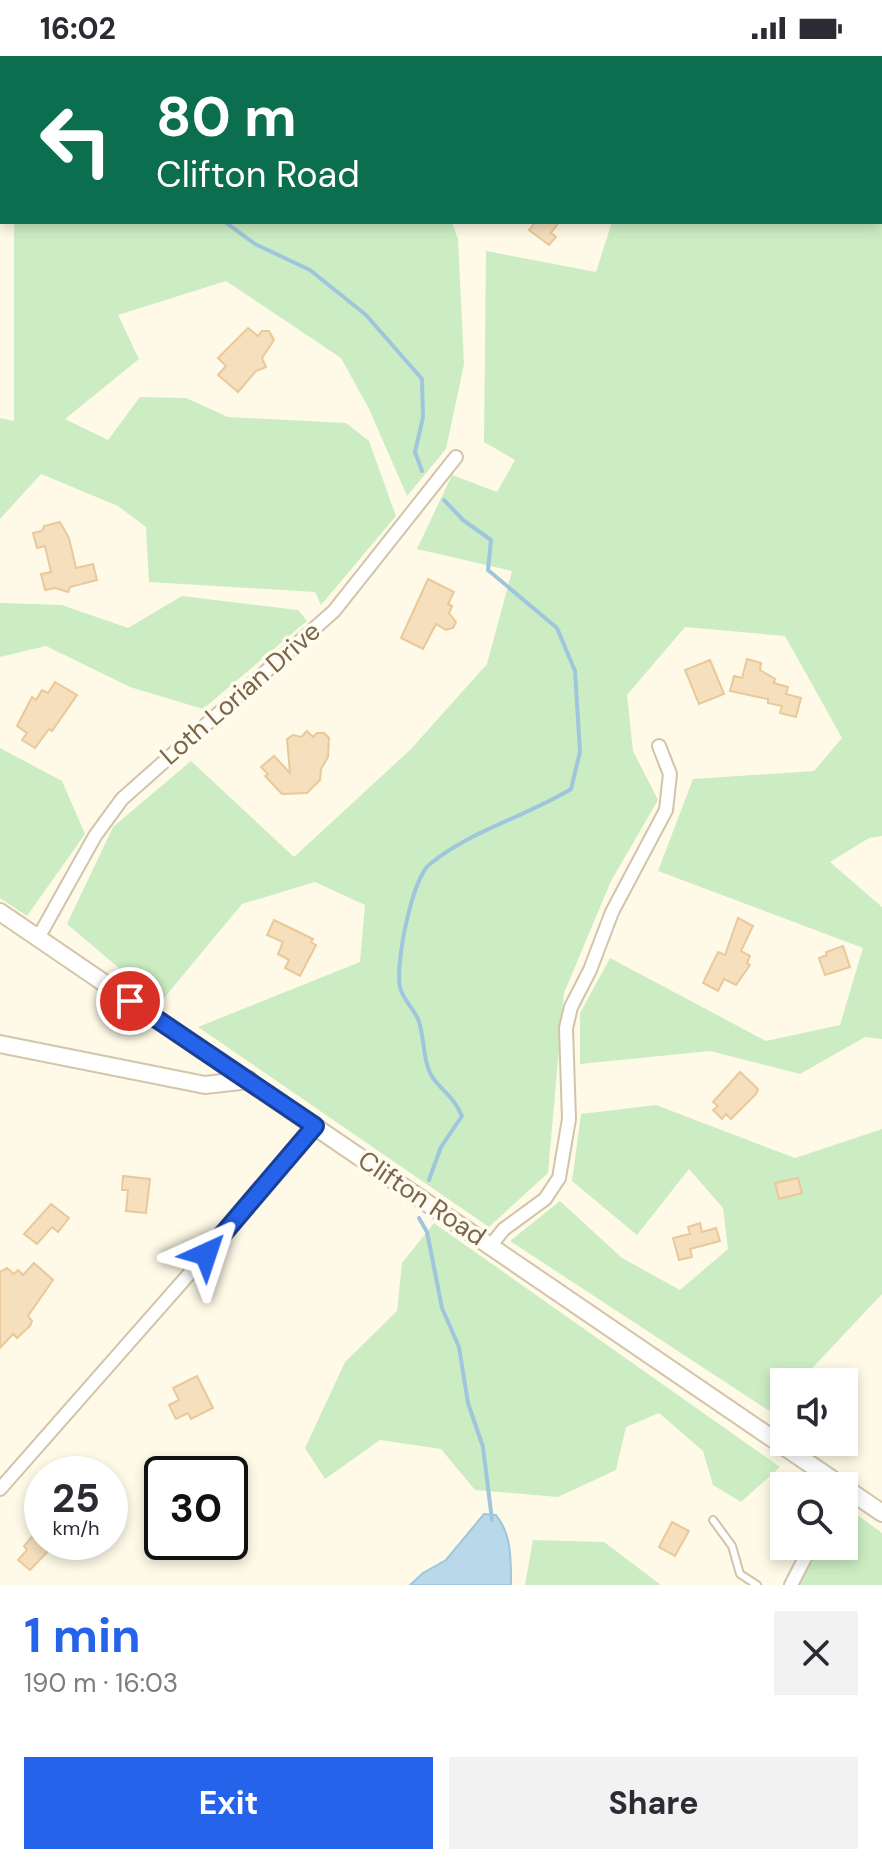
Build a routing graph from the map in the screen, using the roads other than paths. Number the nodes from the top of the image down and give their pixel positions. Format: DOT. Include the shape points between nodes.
graph roads {
  1 [pos="456,457"];
  2 [pos="659,746"];
  3 [pos="0,912"];
  4 [pos="38,938"];
  5 [pos="0,1044"];
  6 [pos="249,1080"];
  7 [pos="315,1126"];
  8 [pos="491,1245"];
  9 [pos="823,1472"];
  10 [pos="0,1489"];
  11 [pos="858,1496"];
  12 [pos="882,1513"];
  13 [pos="713,1520"];
  14 [pos="804,1560"];
  15 [pos="757,1585"];
  16 [pos="791,1585"];
  1 -- 4 [label="street, Loth Lorian Drive" via="334,611 122,799"];
  2 -- 8 [label="street" via="670,774 666,810 612,912 566,1028 569,1119 559,1178 545,1199"];
  3 -- 4 [label="main road, Clifton Road"];
  4 -- 6 [label="main road, Clifton Road"];
  5 -- 6 [label="main road" via="205,1085"];
  6 -- 7 [label="main road, Clifton Road"];
  7 -- 8 [label="main road, Clifton Road"];
  7 -- 10 [label="street"];
  8 -- 9 [label="main road, Clifton Road"];
  11 -- 12 [label="main road, Clifton Road"];
  13 -- 15 [label="lane" via="732,1546 740,1574"];
  14 -- 16 [label="street"];
}
